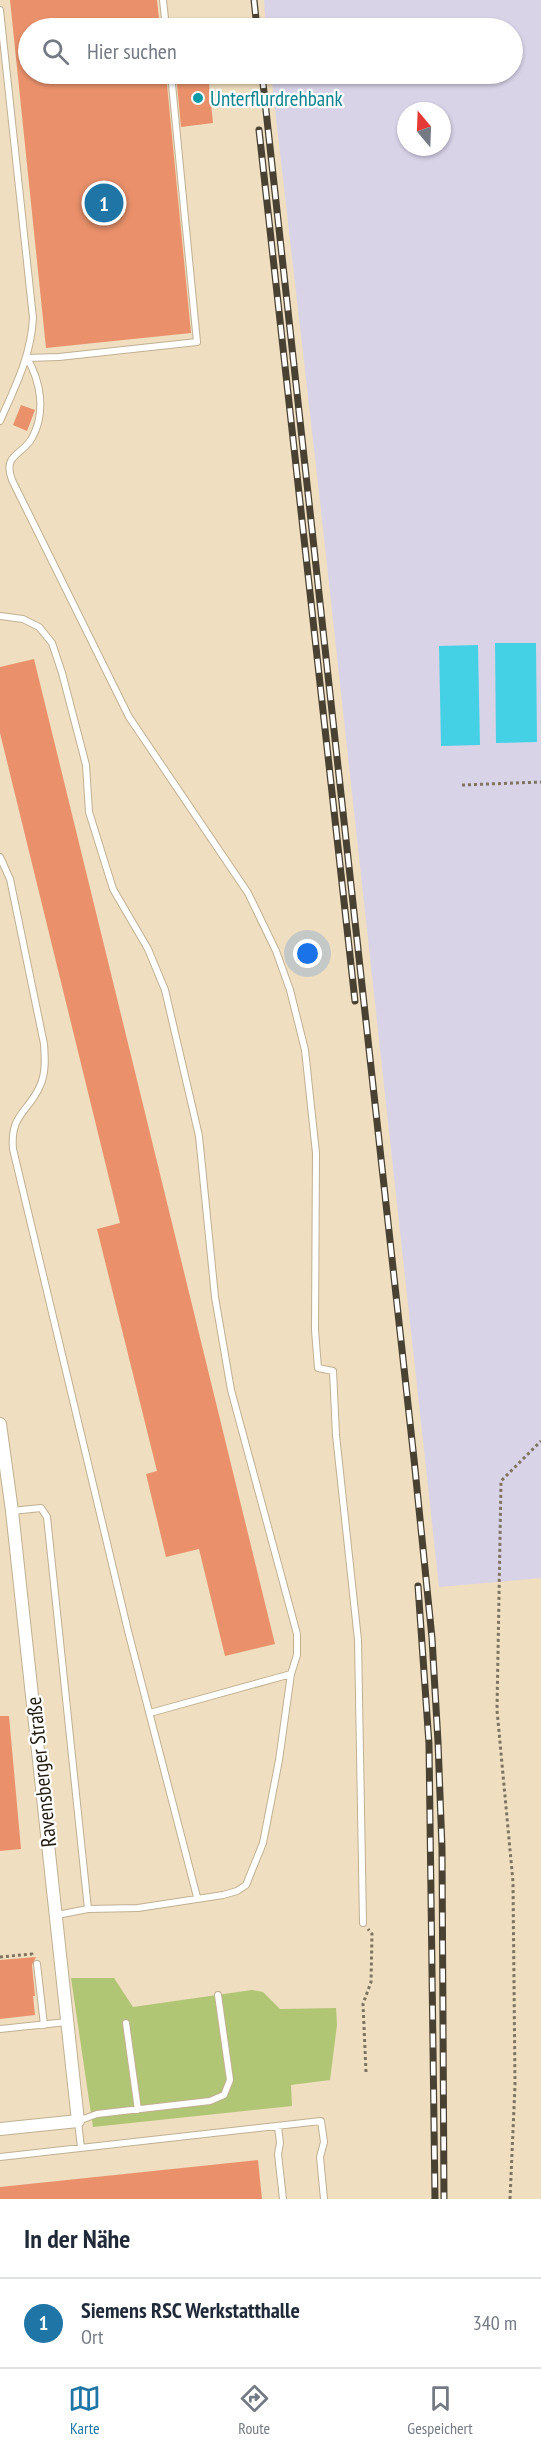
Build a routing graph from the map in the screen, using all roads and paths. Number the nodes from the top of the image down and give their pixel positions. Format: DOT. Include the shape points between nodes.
graph roads {
  1 [pos="163,0"];
  2 [pos="0,10"];
  3 [pos="165,18"];
  4 [pos="172,84"];
  5 [pos="27,358"];
  6 [pos="0,421"];
  7 [pos="0,616"];
  8 [pos="541,782"];
  9 [pos="462,784"];
  10 [pos="0,856"];
  11 [pos="0,1424"];
  12 [pos="541,1441"];
  13 [pos="12,1511"];
  14 [pos="291,1674"];
  15 [pos="150,1713"];
  16 [pos="197,1898"];
  17 [pos="88,1909"];
  18 [pos="57,1915"];
  19 [pos="363,1923"];
  20 [pos="0,1957"];
  21 [pos="37,1964"];
  22 [pos="218,1995"];
  23 [pos="68,2022"];
  24 [pos="126,2023"];
  25 [pos="44,2025"];
  26 [pos="0,2029"];
  27 [pos="366,2072"];
  28 [pos="138,2110"];
  29 [pos="78,2121"];
  30 [pos="278,2127"];
  31 [pos="0,2129"];
  32 [pos="81,2148"];
  33 [pos="0,2157"];
  34 [pos="283,2199"];
  35 [pos="324,2199"];
  36 [pos="510,2199"];
  1 -- 3 [label="lane"];
  2 -- 5 [label="lane" via="33,318"];
  4 -- 5 [label="lane" via="197,342"];
  5 -- 6 [label="lane"];
  5 -- 19 [label="lane" via="35,372 42,413 32,440 12,460 12,480 129,717 253,903 276,951 305,1050 316,1153 318,1368 333,1371 358,1640"];
  7 -- 14 [label="lane" via="23,619 39,627 52,643 86,765 89,812 113,889 148,949 165,990 199,1136 215,1297 231,1390 297,1634 297,1655"];
  8 -- 9 [label="path"];
  10 -- 15 [label="lane" via="10,879 46,1062 40,1086 12,1132 13,1149"];
  11 -- 13 [label="street, Ravensberger Straße"];
  12 -- 36 [label="path" via="501,1481 496,1710 513,1882 515,2085"];
  13 -- 17 [label="lane" via="41,1509 47,1516"];
  13 -- 18 [label="street, Ravensberger Straße"];
  14 -- 15 [label="lane"];
  14 -- 16 [label="lane" via="263,1843 251,1875 237,1891"];
  15 -- 16 [label="lane"];
  16 -- 17 [label="lane" via="138,1908"];
  17 -- 18 [label="lane"];
  18 -- 23 [label="street, Ravensberger Straße"];
  19 -- 27 [label="path" via="372,1934 371,1982 363,2004"];
  20 -- 21 [label="path" via="32,1953 33,1964"];
  21 -- 25 [label="lane"];
  22 -- 28 [label="lane" via="230,2080 224,2095 210,2101"];
  23 -- 25 [label="lane"];
  23 -- 29 [label="street, Ravensberger Straße"];
  24 -- 28 [label="lane"];
  25 -- 26 [label="lane"];
  28 -- 29 [label="lane" via="97,2114"];
  29 -- 31 [label="street"];
  29 -- 32 [label="lane"];
  30 -- 32 [label="lane"];
  30 -- 34 [label="lane"];
  30 -- 35 [label="lane" via="321,2121"];
  32 -- 33 [label="lane"];
}
